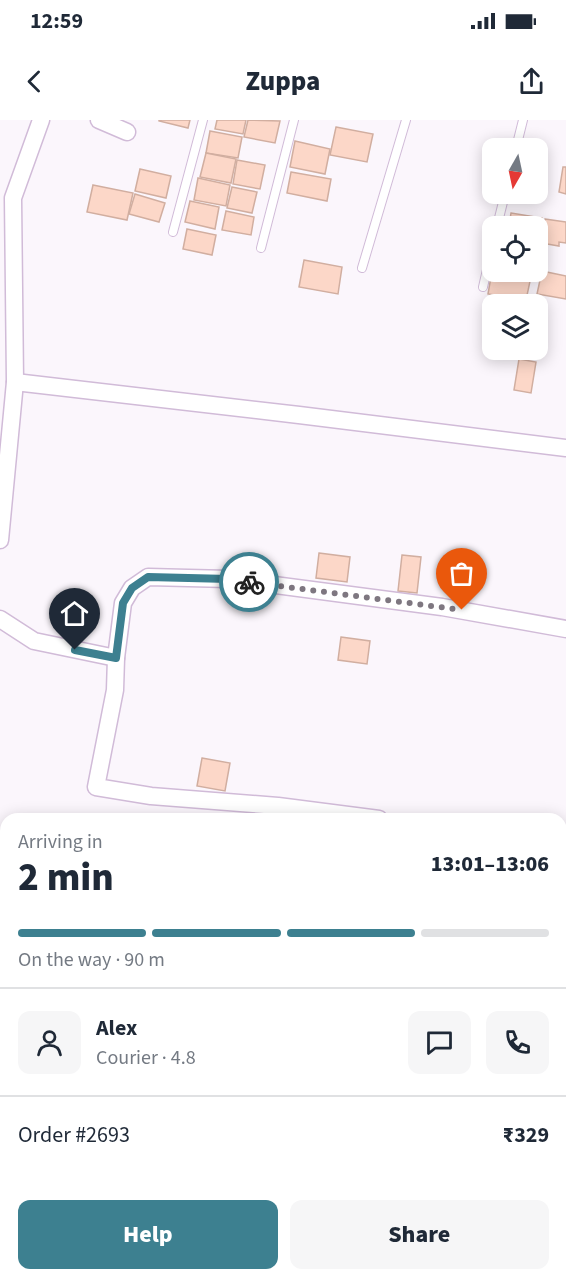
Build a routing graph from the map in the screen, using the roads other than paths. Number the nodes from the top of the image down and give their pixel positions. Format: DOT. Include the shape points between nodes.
graph roads {
  1 [pos="41,120"];
  2 [pos="99,120"];
  3 [pos="203,120"];
  4 [pos="294,120"];
  5 [pos="406,120"];
  6 [pos="523,120"];
  7 [pos="127,132"];
  8 [pos="518,138"];
  9 [pos="173,232"];
  10 [pos="261,248"];
  11 [pos="362,268"];
  12 [pos="484,282"];
  13 [pos="483,287"];
  14 [pos="7,323"];
  15 [pos="15,382"];
  16 [pos="5,423"];
  17 [pos="566,448"];
  18 [pos="0,540"];
  19 [pos="0,619"];
  20 [pos="566,628"];
  21 [pos="116,658"];
  22 [pos="332,813"];
  1 -- 14 [label="street" via="13,198"];
  2 -- 7 [label="street"];
  3 -- 9 [label="lane"];
  4 -- 10 [label="lane"];
  5 -- 11 [label="lane"];
  6 -- 8 [label="lane"];
  12 -- 13 [label="lane"];
  14 -- 15 [label="street"];
  15 -- 16 [label="street"];
  15 -- 17 [label="street"];
  16 -- 18 [label="street"];
  19 -- 21 [label="street" via="33,641"];
  20 -- 21 [label="street" via="229,579 148,577 132,588 123,603"];
  21 -- 22 [label="street" via="115,690 96,788"];
}
